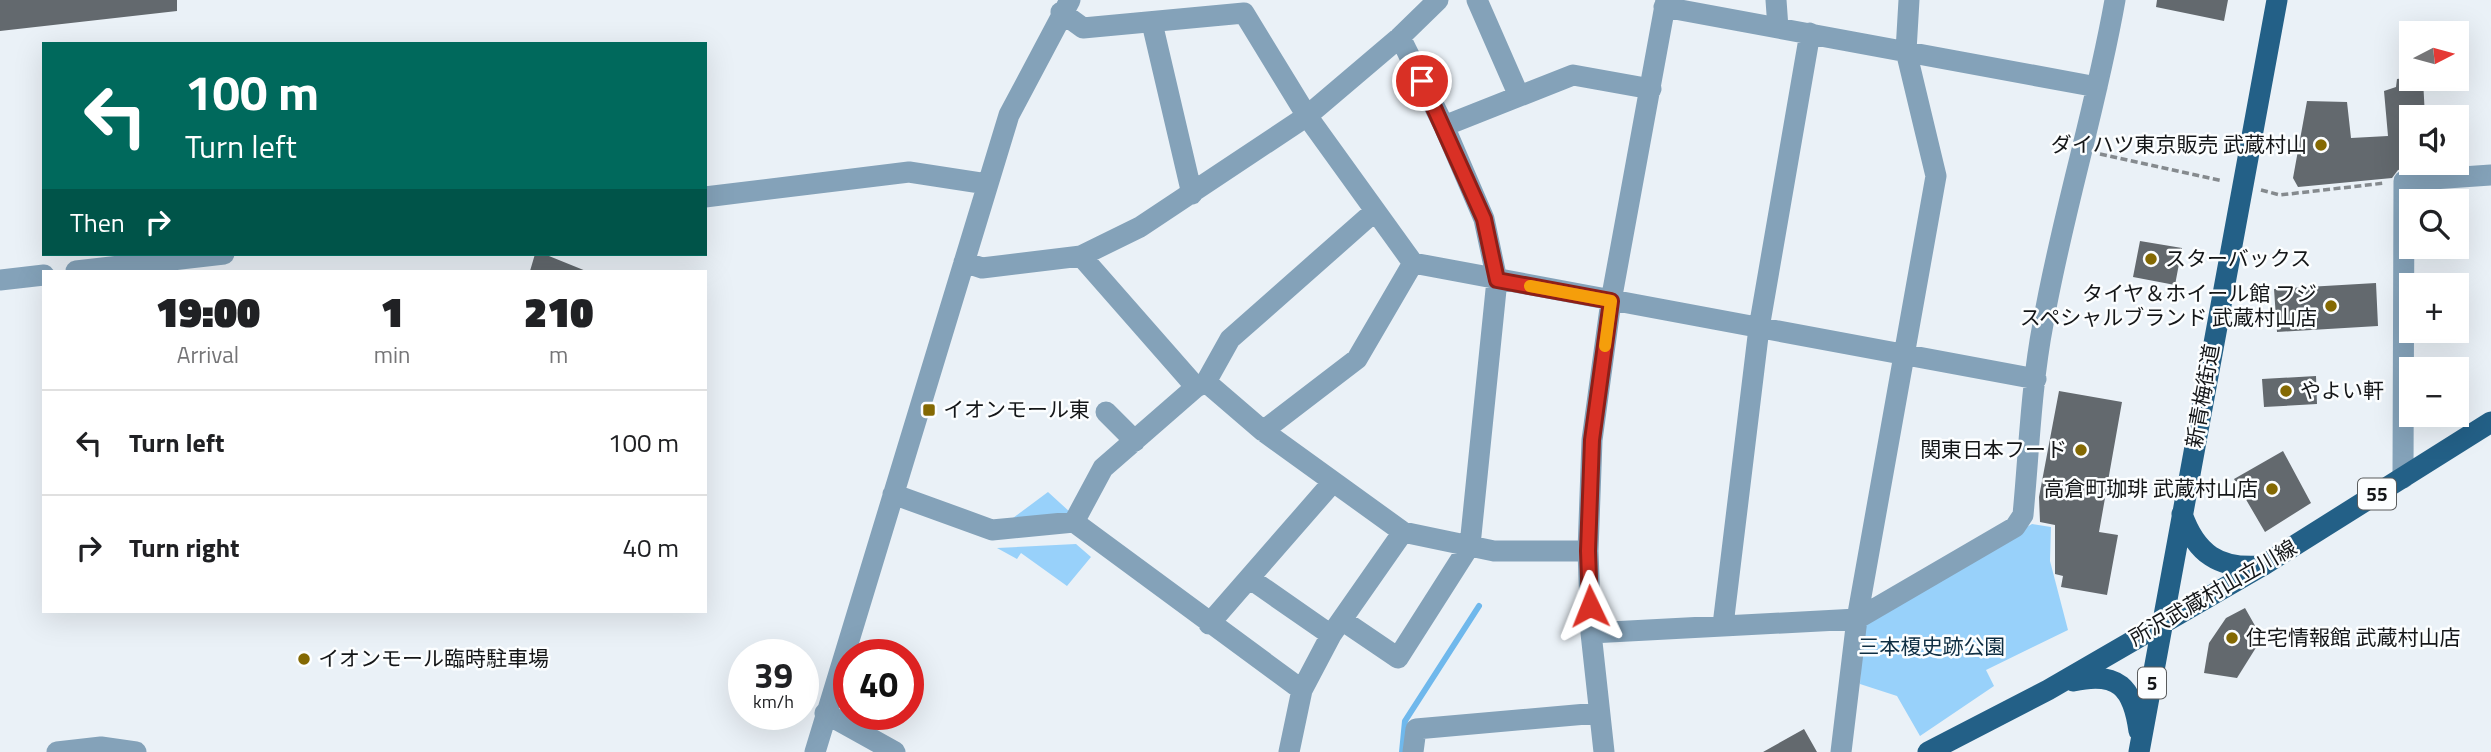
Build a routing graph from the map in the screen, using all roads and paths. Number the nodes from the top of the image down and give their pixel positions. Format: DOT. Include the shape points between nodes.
graph roads {
  1 [pos="1438,0"];
  2 [pos="1477,0"];
  3 [pos="1776,0"];
  4 [pos="1909,0"];
  5 [pos="2115,0"];
  6 [pos="2277,0"];
  7 [pos="1665,3"];
  8 [pos="1066,6"];
  9 [pos="1249,6"];
  10 [pos="1152,23"];
  11 [pos="1777,28"];
  12 [pos="1810,33"];
  13 [pos="1400,37"];
  14 [pos="1906,51"];
  15 [pos="2097,87"];
  16 [pos="1651,89"];
  17 [pos="1519,96"];
  18 [pos="1307,116"];
  19 [pos="1444,126"];
  20 [pos="2080,149"];
  21 [pos="2491,175"];
  22 [pos="2404,181"];
  23 [pos="987,184"];
  24 [pos="2241,186"];
  25 [pos="1192,194"];
  26 [pos="707,197"];
  27 [pos="1375,211"];
  28 [pos="206,256"];
  29 [pos="1081,256"];
  30 [pos="964,262"];
  31 [pos="1413,263"];
  32 [pos="85,270"];
  33 [pos="42,275"];
  34 [pos="0,280"];
  35 [pos="1497,280"];
  36 [pos="1611,301"];
  37 [pos="1759,328"];
  38 [pos="1903,355"];
  39 [pos="2036,379"];
  40 [pos="1201,384"];
  41 [pos="1106,412"];
  42 [pos="2491,422"];
  43 [pos="1264,431"];
  44 [pos="1135,441"];
  45 [pos="2403,478"];
  46 [pos="1332,483"];
  47 [pos="893,494"];
  48 [pos="2182,514"];
  49 [pos="1074,522"];
  50 [pos="1403,531"];
  51 [pos="1470,545"];
  52 [pos="1588,551"];
  53 [pos="2262,566"];
  54 [pos="1249,578"];
  55 [pos="1857,619"];
  56 [pos="1209,624"];
  57 [pos="2162,624"];
  58 [pos="1723,625"];
  59 [pos="1336,628"];
  60 [pos="1591,634"];
  61 [pos="1302,690"];
  62 [pos="2048,690"];
  63 [pos="825,713"];
  64 [pos="1598,713"];
  65 [pos="2140,748"];
  66 [pos="57,752"];
  67 [pos="136,752"];
  68 [pos="815,752"];
  69 [pos="895,752"];
  70 [pos="1289,752"];
  71 [pos="1413,752"];
  72 [pos="1604,752"];
  73 [pos="1841,752"];
  74 [pos="1928,752"];
  1 -- 13 [label="street"];
  2 -- 17 [label="street"];
  3 -- 11 [label="street"];
  4 -- 14 [label="street"];
  5 -- 15 [label="street"];
  6 -- 24 [label="main road, 新青梅街道 / 5"];
  7 -- 11 [label="street"];
  7 -- 16 [label="street"];
  8 -- 10 [label="street" via="1083,28"];
  8 -- 23 [label="street" via="1009,115"];
  9 -- 10 [label="street"];
  9 -- 18 [label="street"];
  10 -- 25 [label="street"];
  11 -- 12 [label="street"];
  12 -- 14 [label="street"];
  12 -- 37 [label="street"];
  13 -- 18 [label="street"];
  13 -- 19 [label="street"];
  14 -- 15 [label="street"];
  14 -- 38 [label="street" via="1936,176"];
  15 -- 20 [label="street"];
  16 -- 17 [label="street" via="1573,75"];
  16 -- 36 [label="street"];
  17 -- 19 [label="street"];
  18 -- 25 [label="street"];
  18 -- 27 [label="street"];
  19 -- 35 [label="street" via="1484,219"];
  20 -- 24 [label="path"];
  20 -- 39 [label="street" via="2042,325"];
  21 -- 22 [label="street"];
  22 -- 24 [label="path" via="2280,195"];
  22 -- 45 [label="street"];
  23 -- 26 [label="street" via="909,172"];
  23 -- 30 [label="street"];
  24 -- 48 [label="main road, 新青梅街道 / 5"];
  25 -- 29 [label="street" via="1140,228"];
  27 -- 31 [label="street"];
  27 -- 40 [label="street" via="1230,339"];
  28 -- 32 [label="street"];
  29 -- 30 [label="street" via="982,268"];
  29 -- 40 [label="street"];
  30 -- 47 [label="street"];
  31 -- 35 [label="street"];
  31 -- 43 [label="street" via="1357,359"];
  33 -- 34 [label="street"];
  35 -- 36 [label="street"];
  35 -- 51 [label="street"];
  36 -- 37 [label="street"];
  36 -- 52 [label="street" via="1592,440"];
  37 -- 38 [label="street"];
  37 -- 58 [label="street"];
  38 -- 39 [label="street"];
  38 -- 55 [label="street"];
  39 -- 55 [label="street" via="2023,515 2015,527"];
  40 -- 43 [label="street"];
  40 -- 44 [label="street"];
  41 -- 44 [label="street"];
  42 -- 45 [label="main road, 所沢武蔵村山立川線 / 55"];
  43 -- 46 [label="street"];
  44 -- 49 [label="street" via="1102,468"];
  45 -- 53 [label="main road, 所沢武蔵村山立川線 / 55"];
  46 -- 50 [label="street"];
  46 -- 54 [label="street"];
  47 -- 49 [label="street" via="992,530"];
  47 -- 63 [label="street"];
  48 -- 53 [label="main road" via="2195,543 2219,561 2238,567"];
  48 -- 57 [label="main road, 新青梅街道 / 5"];
  49 -- 56 [label="street"];
  50 -- 51 [label="street"];
  50 -- 59 [label="street"];
  51 -- 52 [label="street" via="1529,553"];
  51 -- 59 [label="street" via="1398,658"];
  52 -- 60 [label="street"];
  53 -- 57 [label="main road, 所沢武蔵村山立川線 / 55"];
  54 -- 56 [label="street"];
  54 -- 59 [label="street"];
  55 -- 58 [label="street"];
  55 -- 73 [label="street"];
  56 -- 61 [label="street"];
  57 -- 62 [label="main road, 所沢武蔵村山立川線 / 55"];
  57 -- 65 [label="main road, 新青梅街道 / 5"];
  58 -- 60 [label="street"];
  59 -- 61 [label="street"];
  60 -- 64 [label="street"];
  61 -- 70 [label="street"];
  62 -- 65 [label="main road" via="2087,678 2111,680 2130,696"];
  62 -- 74 [label="main road, 所沢武蔵村山立川線 / 55"];
  63 -- 68 [label="street"];
  63 -- 69 [label="street"];
  64 -- 71 [label="street" via="1416,729"];
  64 -- 72 [label="street"];
  66 -- 67 [label="street" via="101,747"];
}
